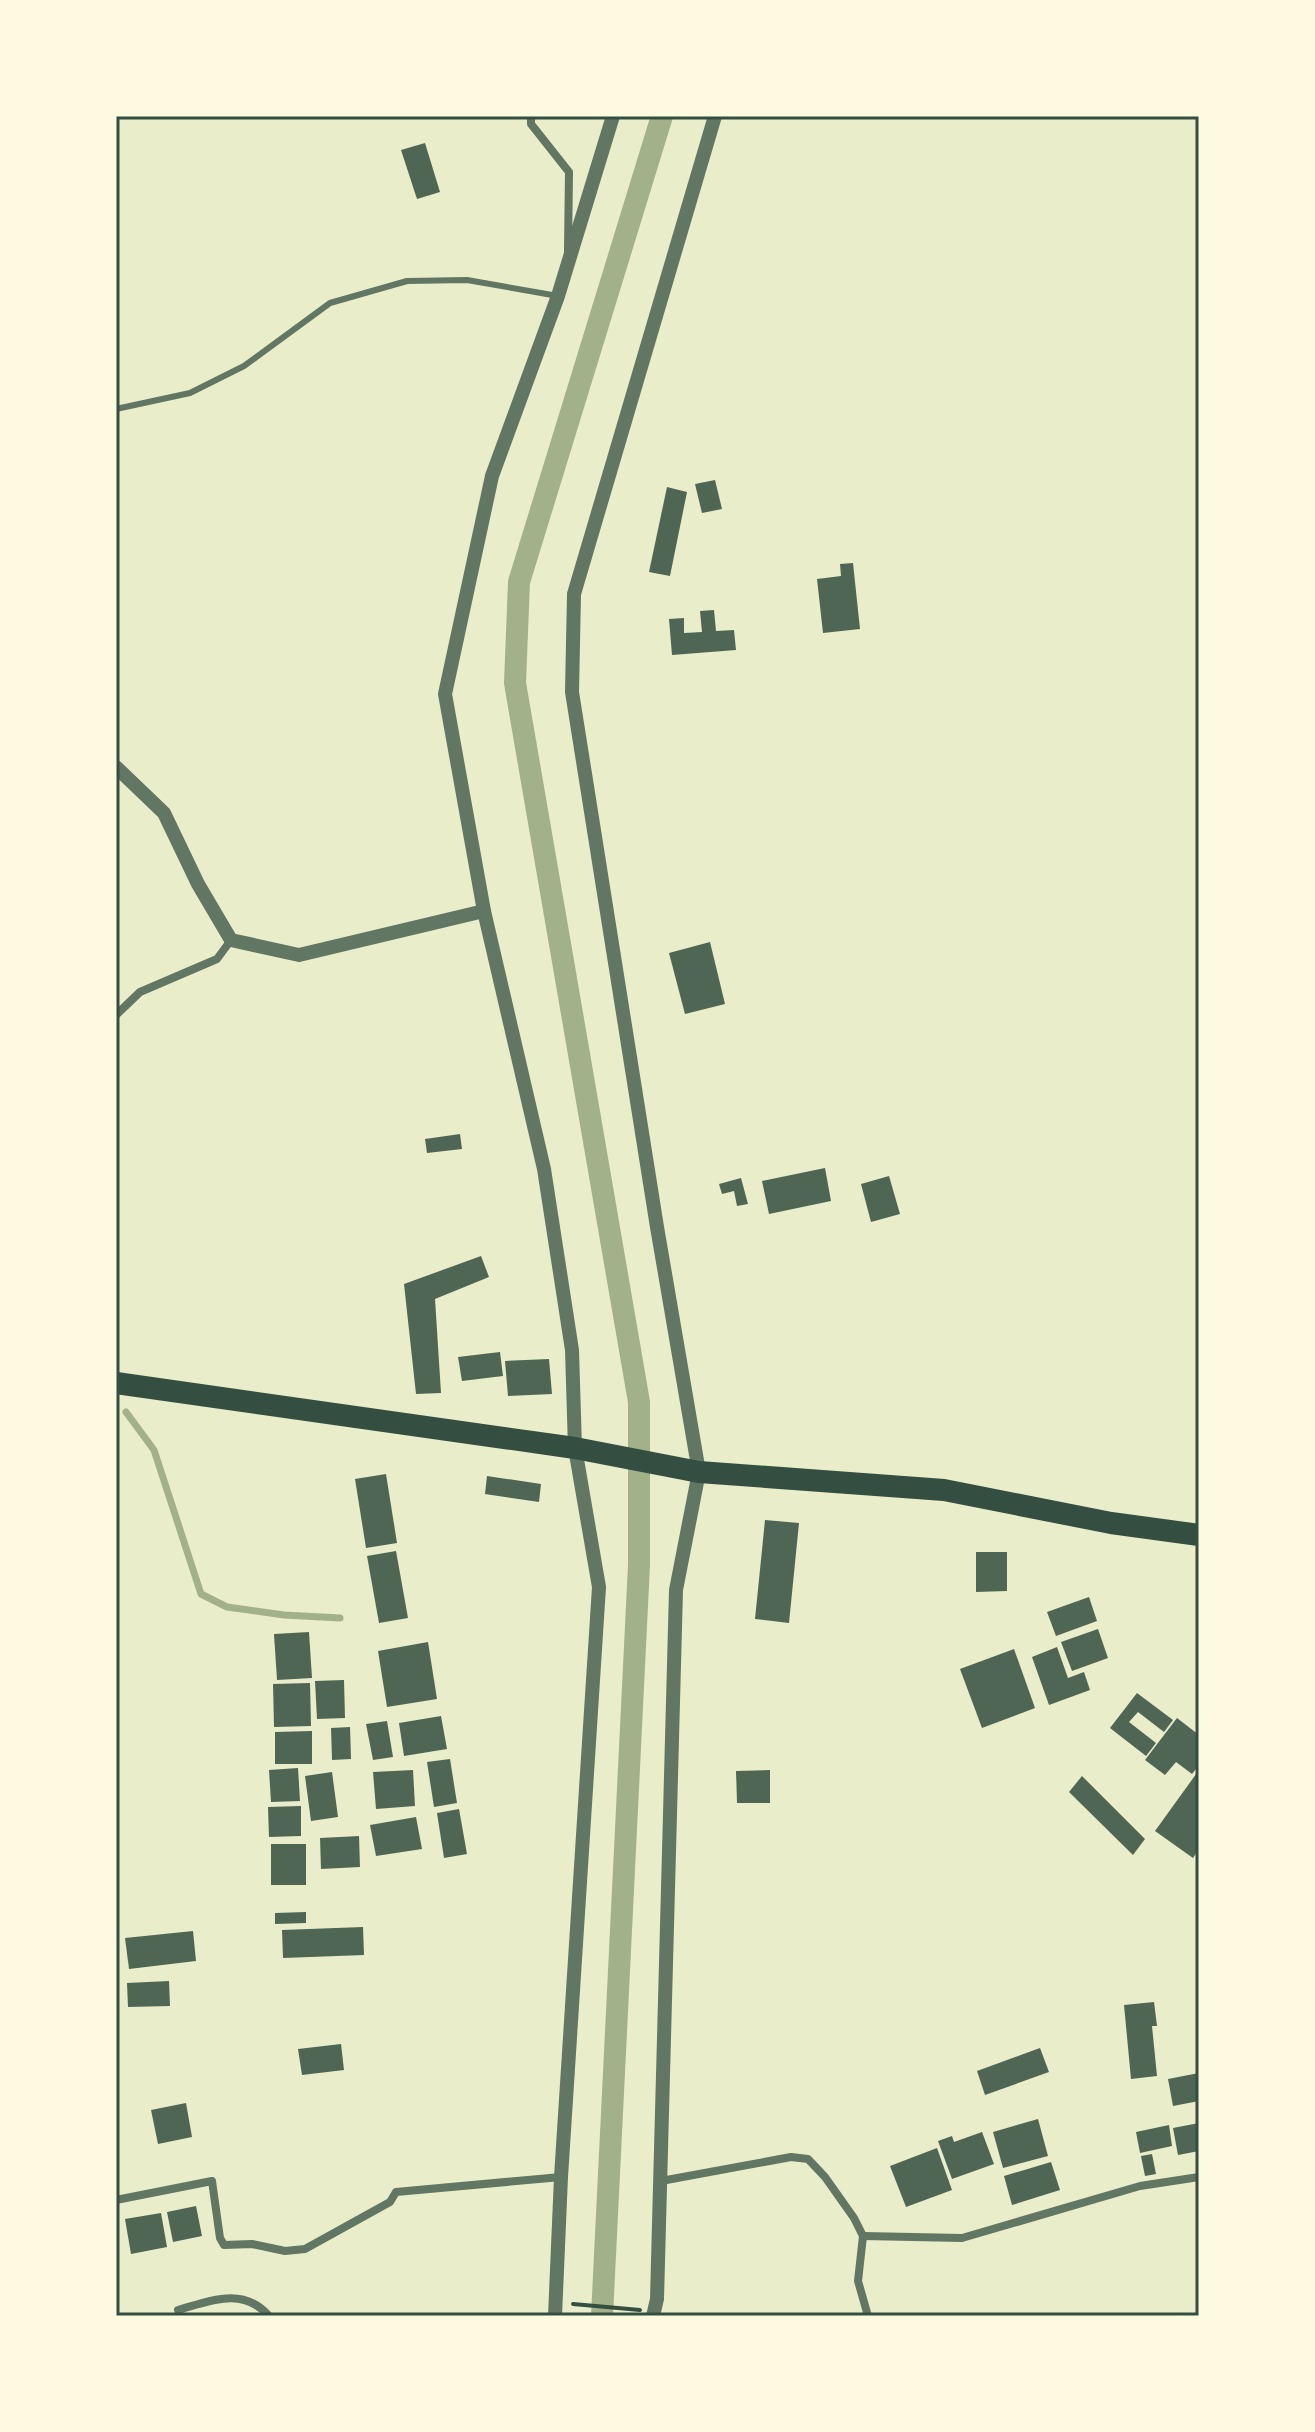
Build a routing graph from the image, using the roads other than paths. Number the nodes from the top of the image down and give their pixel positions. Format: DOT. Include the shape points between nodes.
graph roads {
  1 [pos="531,116"];
  2 [pos="613,116"];
  3 [pos="715,116"];
  4 [pos="568,263"];
  5 [pos="558,296"];
  6 [pos="116,409"];
  7 [pos="116,767"];
  8 [pos="484,911"];
  9 [pos="231,940"];
  10 [pos="116,1015"];
  11 [pos="116,1383"];
  12 [pos="575,1448"];
  13 [pos="699,1472"];
  14 [pos="1199,1535"];
  15 [pos="561,2177"];
  16 [pos="1199,2177"];
  17 [pos="661,2181"];
  18 [pos="116,2200"];
  19 [pos="863,2236"];
  20 [pos="178,2310"];
  21 [pos="647,2313"];
  22 [pos="269,2316"];
  23 [pos="555,2316"];
  24 [pos="868,2316"];
  1 -- 4 [label="street" via="531,124 569,172"];
  2 -- 4 [label="street"];
  3 -- 13 [label="street" via="574,594 572,692"];
  4 -- 5 [label="street"];
  5 -- 6 [label="lane" via="467,280 407,281 330,303 244,366 190,393"];
  5 -- 8 [label="street" via="492,476 445,694"];
  7 -- 9 [label="street" via="164,813"];
  8 -- 9 [label="street" via="299,955"];
  8 -- 12 [label="street" via="544,1169 572,1350"];
  9 -- 10 [label="street" via="217,959 140,992"];
  11 -- 12 [label="highway"];
  12 -- 13 [label="highway"];
  12 -- 15 [label="street" via="599,1587"];
  13 -- 14 [label="highway" via="944,1490"];
  13 -- 17 [label="street" via="676,1590"];
  15 -- 18 [label="street" via="396,2192 390,2202 305,2249 285,2251 224,2245 212,2181"];
  15 -- 23 [label="street"];
  16 -- 19 [label="street" via="1140,2186 962,2238"];
  17 -- 19 [label="street" via="791,2157 808,2159"];
  17 -- 21 [label="street" via="657,2299"];
  19 -- 24 [label="street" via="858,2281"];
  20 -- 22 [label="street" via="229,2296"];
}
